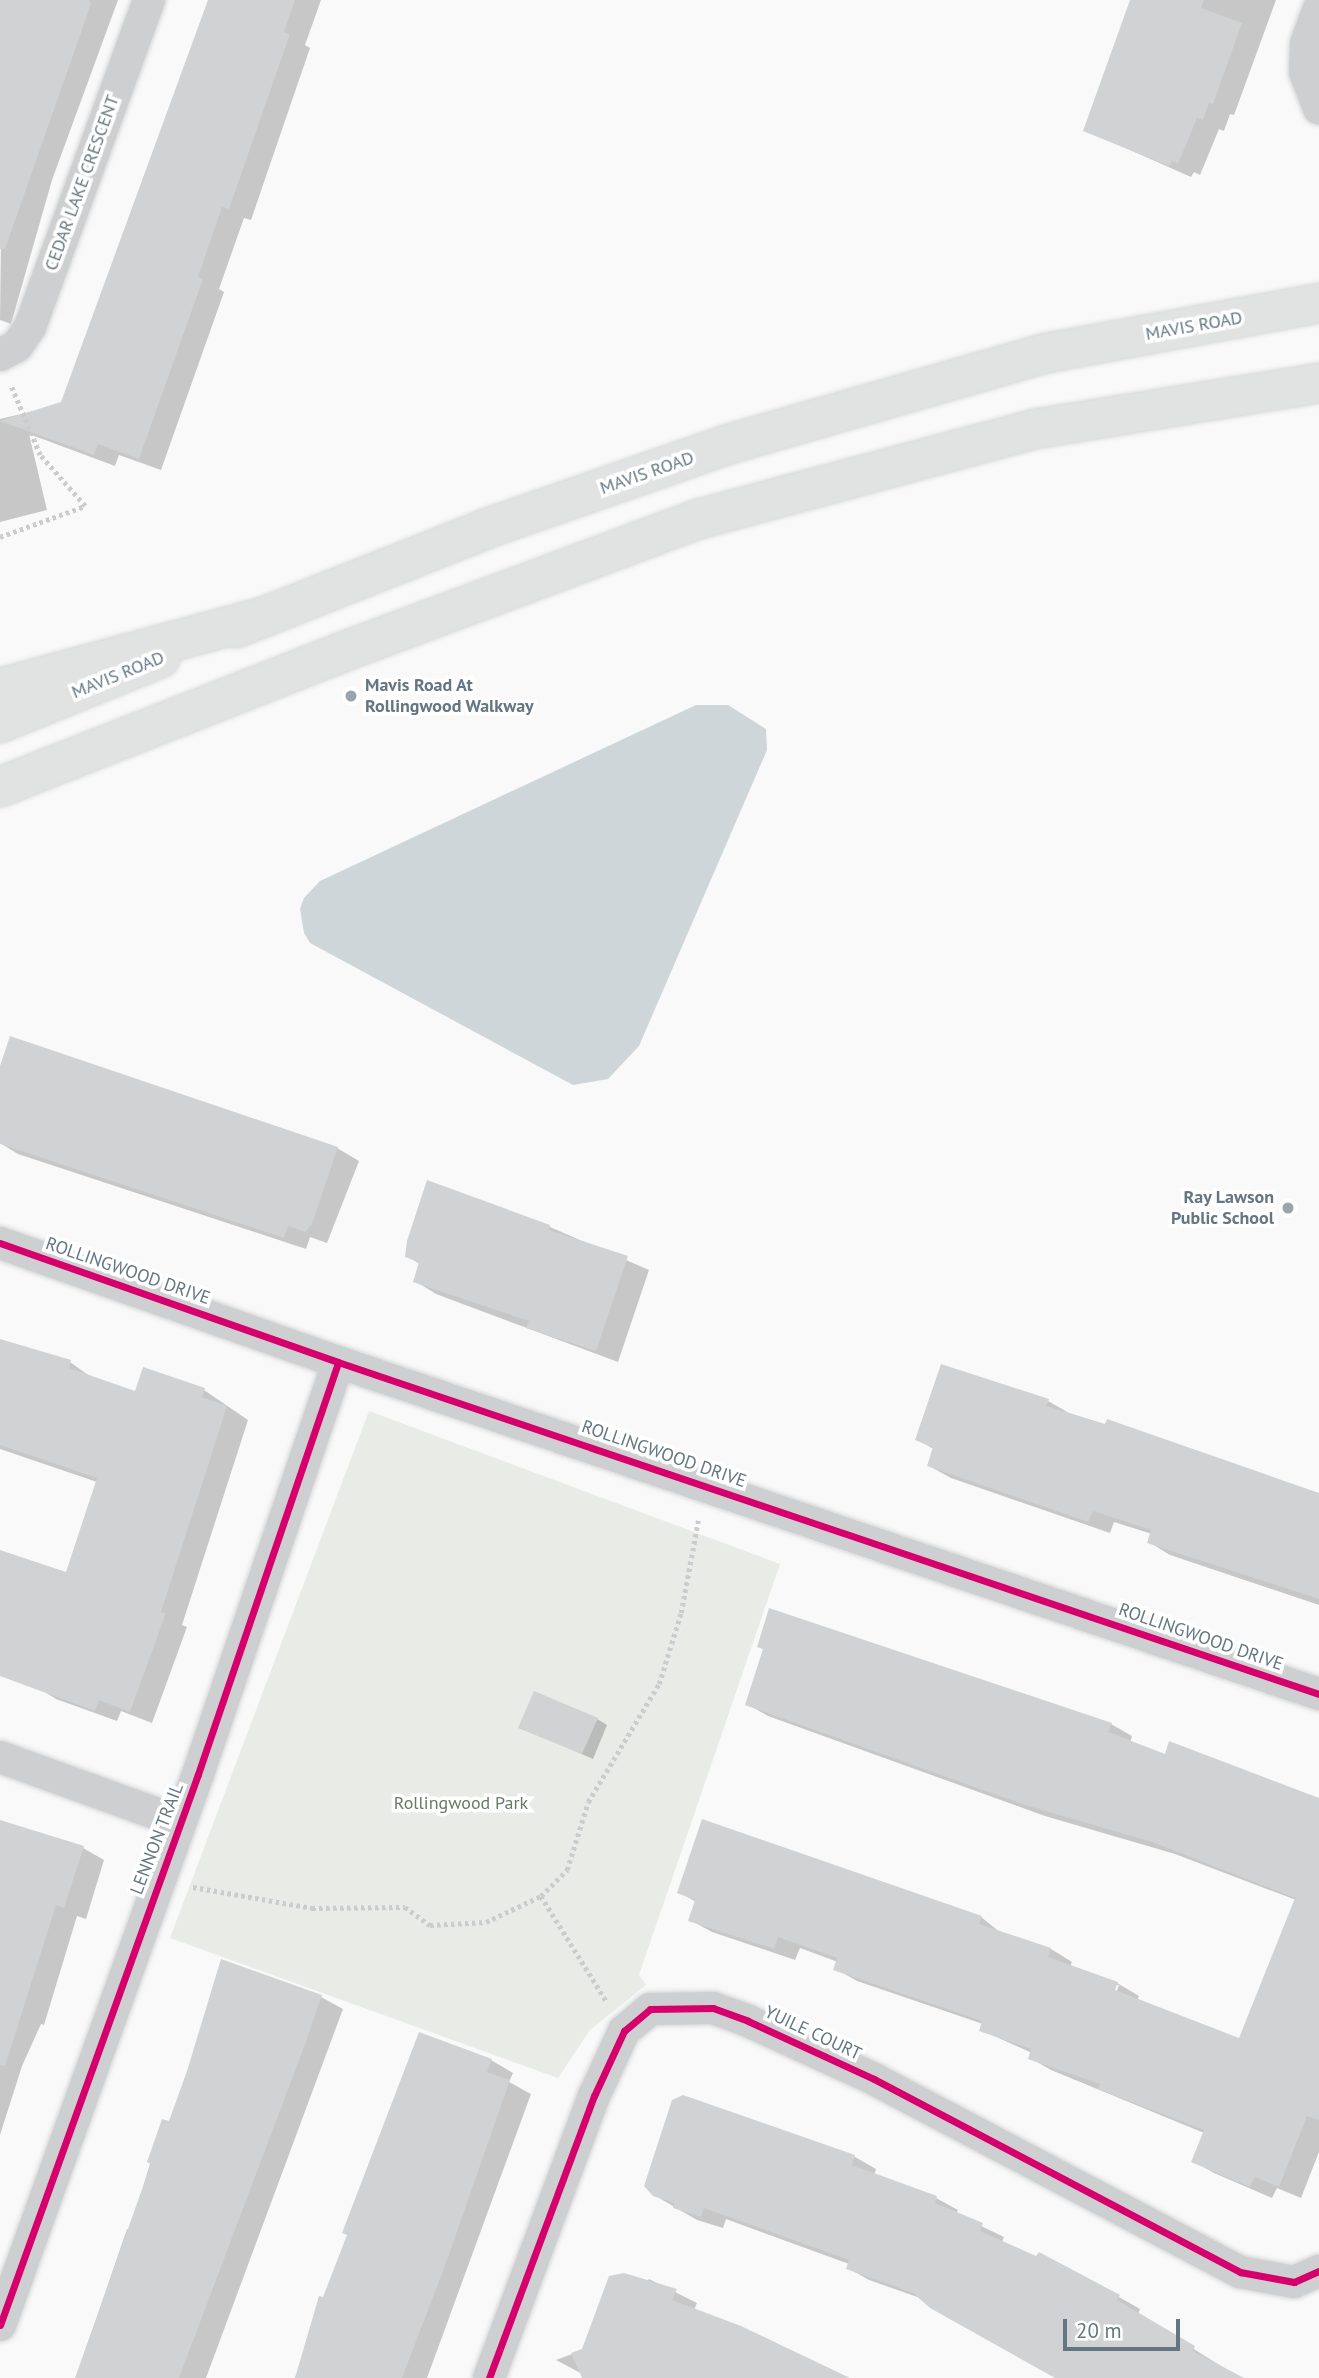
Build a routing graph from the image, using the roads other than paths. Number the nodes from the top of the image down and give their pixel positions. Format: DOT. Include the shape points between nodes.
graph roads {
  1 [pos="149,0"];
  2 [pos="1319,8"];
  3 [pos="1319,108"];
  4 [pos="1319,303"];
  5 [pos="4,366"];
  6 [pos="1319,383"];
  7 [pos="266,616"];
  8 [pos="0,688"];
  9 [pos="0,723"];
  10 [pos="0,788"];
  11 [pos="0,1242"];
  12 [pos="338,1362"];
  13 [pos="1319,1694"];
  14 [pos="0,1756"];
  15 [pos="180,1822"];
  16 [pos="1319,2272"];
  17 [pos="0,2325"];
  18 [pos="489,2378"];
  1 -- 5 [label="street, CEDAR LAKE CRESCENT" via="30,327"];
  2 -- 3 [label="street" via="1306,44 1305,72"];
  4 -- 7 [label="main road, MAVIS ROAD" via="1047,354 729,444 488,528"];
  6 -- 10 [label="main road" via="1035,429 699,519 340,653"];
  7 -- 8 [label="main road"];
  7 -- 9 [label="main road, MAVIS ROAD"];
  11 -- 12 [label="street, ROLLINGWOOD DRIVE"];
  12 -- 13 [label="street, ROLLINGWOOD DRIVE"];
  12 -- 15 [label="street, LENNON TRAIL"];
  14 -- 15 [label="street"];
  15 -- 17 [label="street, LENNON TRAIL"];
  16 -- 18 [label="street, YUILE COURT" via="1294,2282 1240,2272 874,2079 713,2008 650,2009 625,2031 594,2096"];
}
